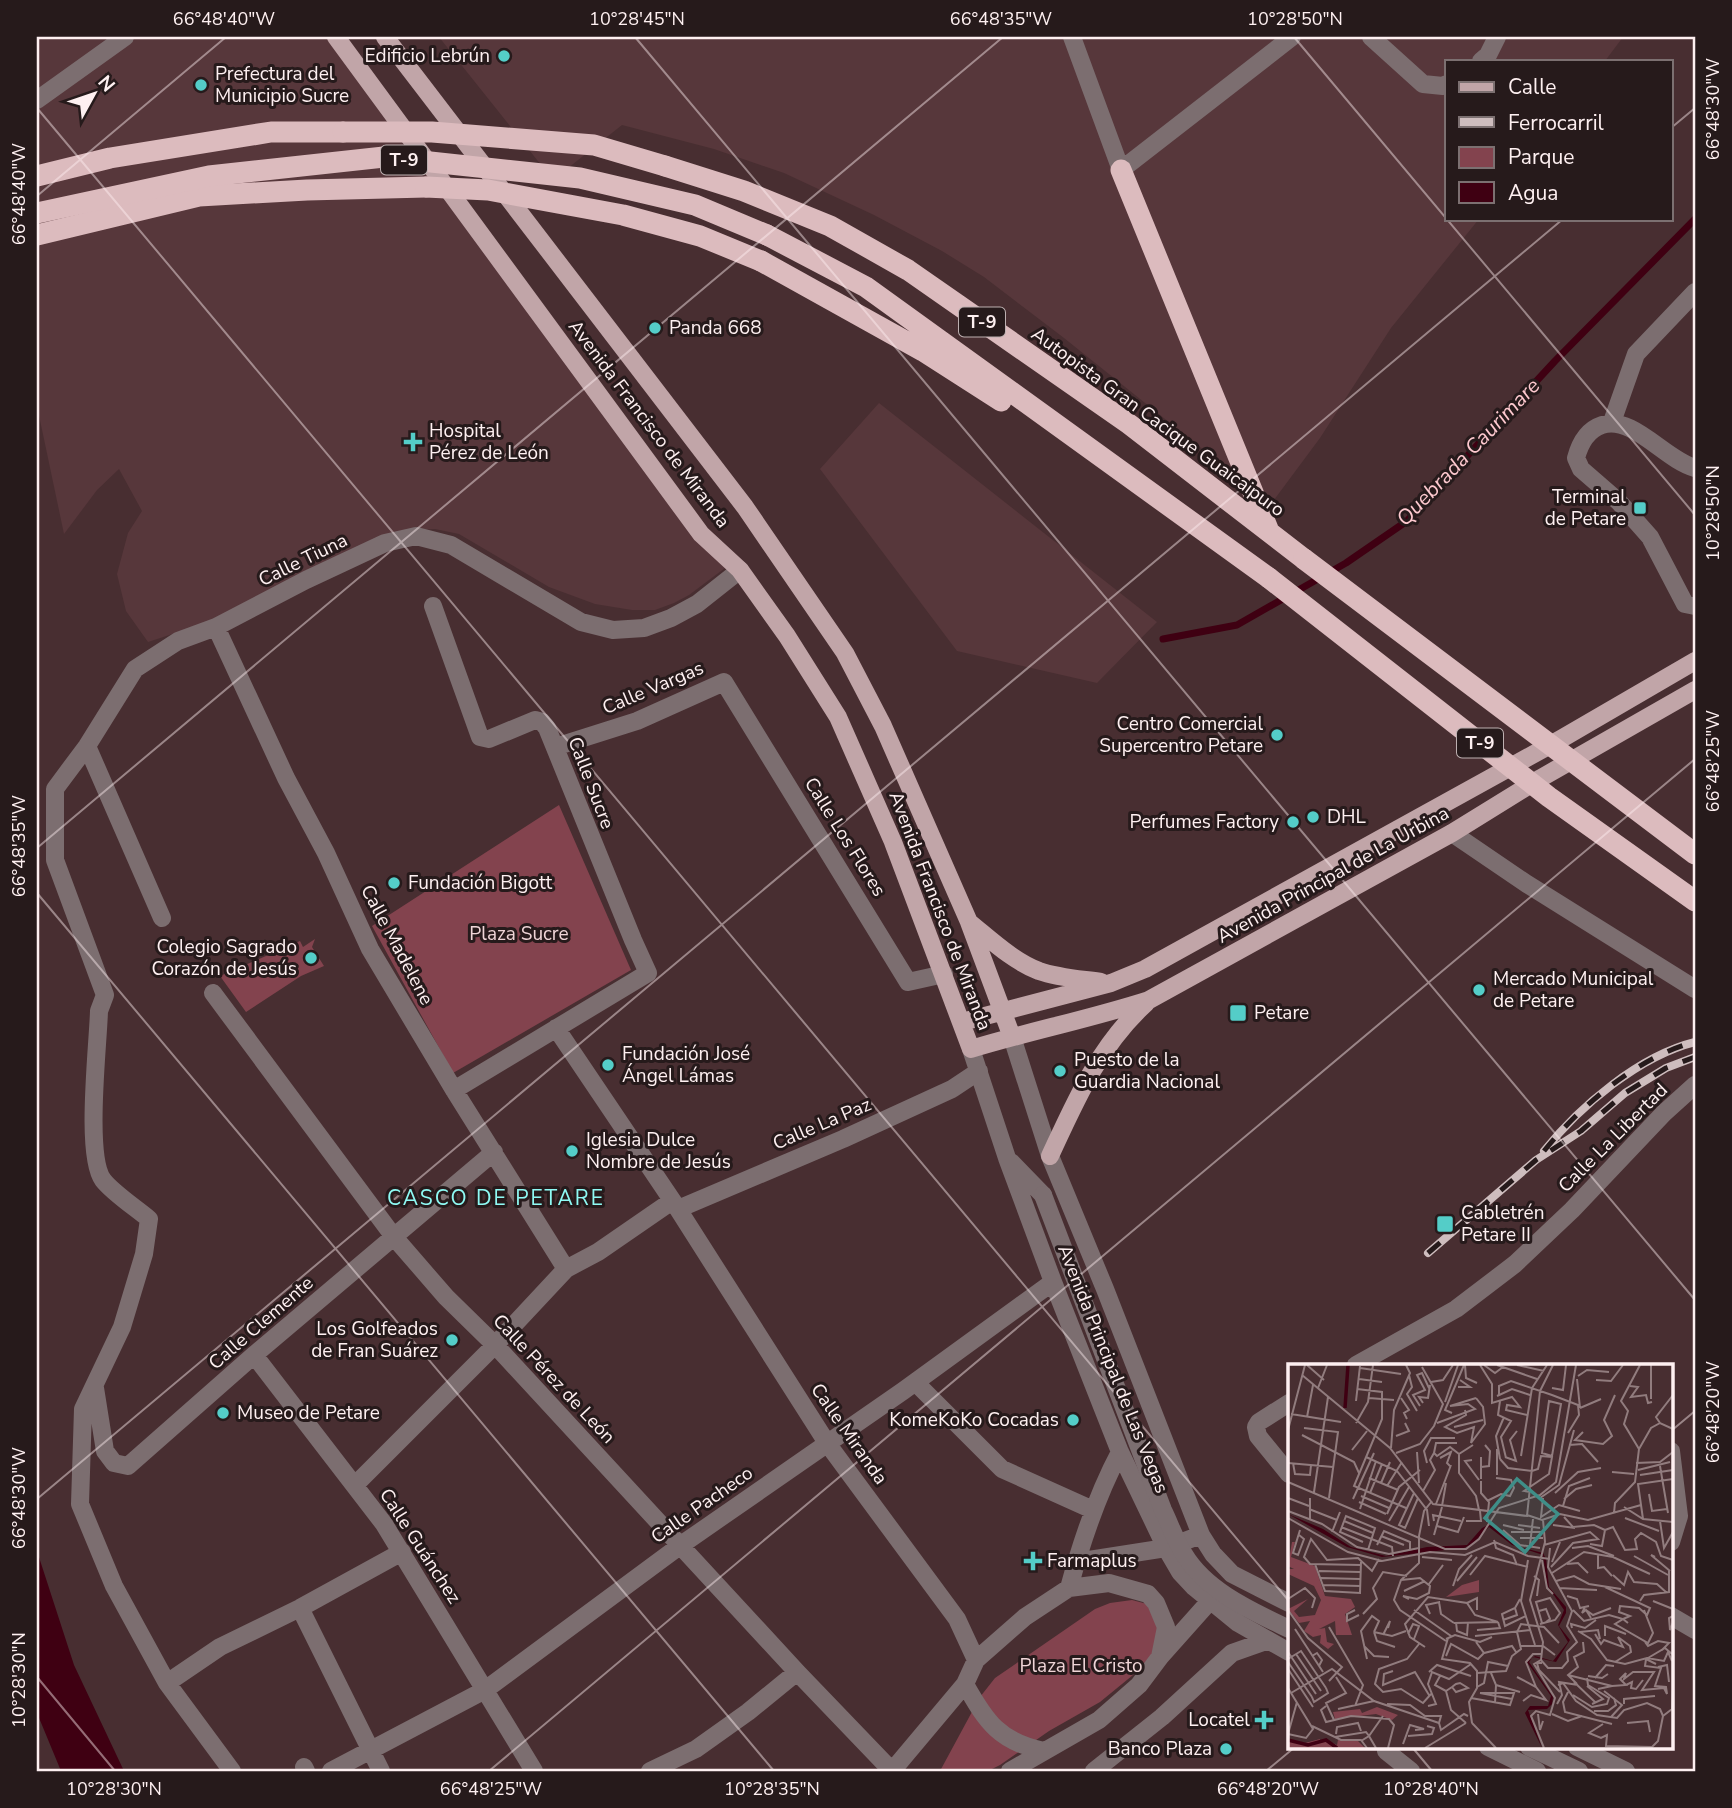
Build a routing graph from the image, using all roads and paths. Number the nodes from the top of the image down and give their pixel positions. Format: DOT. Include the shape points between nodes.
graph roads {
  1 [pos="125,37"];
  2 [pos="336,37"];
  3 [pos="384,37"];
  4 [pos="1072,37"];
  5 [pos="1292,37"];
  6 [pos="1371,37"];
  7 [pos="1497,37"];
  8 [pos="1482,60"];
  9 [pos="1445,85"];
  10 [pos="37,100"];
  11 [pos="1121,170"];
  12 [pos="37,176"];
  13 [pos="37,213"];
  14 [pos="37,235"];
  15 [pos="1695,292"];
  16 [pos="1612,422"];
  17 [pos="1695,468"];
  18 [pos="1145,490"];
  19 [pos="1269,531"];
  20 [pos="740,570"];
  21 [pos="433,606"];
  22 [pos="1695,606"];
  23 [pos="216,627"];
  24 [pos="1695,660"];
  25 [pos="726,683"];
  26 [pos="1695,690"];
  27 [pos="86,746"];
  28 [pos="555,747"];
  29 [pos="1452,833"];
  30 [pos="1695,854"];
  31 [pos="1695,901"];
  32 [pos="162,918"];
  33 [pos="969,922"];
  34 [pos="944,974"];
  35 [pos="1111,983"];
  36 [pos="1695,989"];
  37 [pos="213,993"];
  38 [pos="1149,1000"];
  39 [pos="1003,1010"];
  40 [pos="962,1022"];
  41 [pos="556,1028"];
  42 [pos="1012,1037"];
  43 [pos="971,1049"];
  44 [pos="979,1070"];
  45 [pos="1695,1085"];
  46 [pos="454,1090"];
  47 [pos="494,1152"];
  48 [pos="1049,1156"];
  49 [pos="1007,1158"];
  50 [pos="1043,1195"];
  51 [pos="675,1205"];
  52 [pos="394,1237"];
  53 [pos="566,1269"];
  54 [pos="1053,1282"];
  55 [pos="495,1345"];
  56 [pos="254,1355"];
  57 [pos="1358,1364"];
  58 [pos="915,1382"];
  59 [pos="95,1388"];
  60 [pos="1288,1404"];
  61 [pos="827,1443"];
  62 [pos="1120,1452"];
  63 [pos="1672,1459"];
  64 [pos="1288,1473"];
  65 [pos="355,1485"];
  66 [pos="1093,1510"];
  67 [pos="1201,1535"];
  68 [pos="1672,1539"];
  69 [pos="681,1545"];
  70 [pos="1166,1548"];
  71 [pos="402,1552"];
  72 [pos="1076,1562"];
  73 [pos="1232,1574"];
  74 [pos="1069,1588"];
  75 [pos="1211,1601"];
  76 [pos="1288,1602"];
  77 [pos="300,1608"];
  78 [pos="1672,1617"];
  79 [pos="1288,1629"];
  80 [pos="1695,1630"];
  81 [pos="1266,1641"];
  82 [pos="1288,1652"];
  83 [pos="1160,1657"];
  84 [pos="976,1660"];
  85 [pos="797,1672"];
  86 [pos="167,1683"];
  87 [pos="965,1684"];
  88 [pos="485,1690"];
  89 [pos="1490,1748"];
  90 [pos="1531,1748"];
  91 [pos="1579,1748"];
  92 [pos="370,1751"];
  93 [pos="1044,1751"];
  94 [pos="1386,1751"];
  95 [pos="233,1771"];
  96 [pos="331,1771"];
  97 [pos="381,1771"];
  98 [pos="534,1771"];
  99 [pos="650,1771"];
  100 [pos="892,1771"];
  101 [pos="1010,1771"];
  102 [pos="1094,1771"];
  103 [pos="1411,1771"];
  104 [pos="1537,1771"];
  105 [pos="1579,1771"];
  106 [pos="1626,1771"];
  1 -- 10 [label="street"];
  2 -- 20 [label="main road, Avenida Francisco de Miranda" via="701,534"];
  3 -- 33 [label="main road, Avenida Francisco de Miranda" via="745,507 845,653 883,726"];
  4 -- 11 [label="street"];
  5 -- 11 [label="street"];
  6 -- 9 [label="street" via="1423,83"];
  7 -- 8 [label="street"];
  11 -- 19 [label="highway"];
  12 -- 19 [label="highway, Autopista Gran Cacique Guaicaipuro / T-9, bridge" via="123,156 271,132 432,132 594,145 744,191 830,226 908,270 1129,424"];
  13 -- 18 [label="highway, T-9, bridge" via="209,176 384,158 580,178 695,205 767,235 866,287"];
  14 -- 18 [label="highway, T-9, bridge" via="199,196 307,190 488,190 623,215 700,236 761,261 923,351"];
  15 -- 16 [label="street" via="1636,354"];
  16 -- 17 [label="street"];
  16 -- 22 [label="street" via="1594,428 1580,443 1576,458 1581,469 1650,537 1685,604"];
  18 -- 31 [label="highway, T-9, bridge" via="1269,578 1549,797"];
  19 -- 30 [label="highway, Autopista Gran Cacique Guaicaipuro / T-9, bridge"];
  20 -- 23 [label="street, Calle Tiuna" via="671,618 644,628 613,630 581,622 452,545 416,536 385,543"];
  20 -- 34 [label="main road, Avenida Francisco de Miranda" via="838,717"];
  21 -- 28 [label="street, Calle Sucre" via="480,737 489,739 535,720 542,722"];
  23 -- 27 [label="street, Calle Tiuna" via="178,641 135,669"];
  23 -- 46 [label="street, Calle Madelene" via="370,949"];
  24 -- 35 [label="main road, Avenida Principal de La Urbina" via="1145,969"];
  25 -- 28 [label="street, Calle Vargas" via="637,721"];
  25 -- 34 [label="street, Calle Los Flores" via="908,982"];
  26 -- 29 [label="main road, Avenida Principal de La Urbina"];
  27 -- 32 [label="street"];
  27 -- 59 [label="street, Calle Tiuna" via="55,789 55,860 105,995 99,1011 93,1134 96,1163 103,1180 149,1219 137,1282"];
  28 -- 41 [label="street, Calle Sucre" via="648,972"];
  29 -- 36 [label="street"];
  29 -- 38 [label="main road, Avenida Principal de La Urbina"];
  33 -- 35 [label="main road" via="1038,971"];
  33 -- 39 [label="main road, Avenida Francisco de Miranda"];
  34 -- 40 [label="main road, Avenida Francisco de Miranda"];
  35 -- 39 [label="main road, Avenida Principal de La Urbina"];
  37 -- 52 [label="street, Calle Pérez de León"];
  38 -- 42 [label="main road, Avenida Principal de La Urbina"];
  38 -- 48 [label="main road" via="1114,1036 1085,1079"];
  39 -- 40 [label="main road, Avenida Principal de La Urbina"];
  39 -- 42 [label="main road, Avenida Principal de Las Vegas"];
  40 -- 43 [label="main road, Avenida Francisco de Miranda"];
  41 -- 46 [label="street"];
  41 -- 51 [label="street, Calle Miranda"];
  42 -- 43 [label="main road, Avenida Principal de La Urbina"];
  42 -- 48 [label="street, Avenida Principal de Las Vegas"];
  43 -- 44 [label="street, Avenida Principal de Las Vegas"];
  44 -- 49 [label="street, Avenida Principal de Las Vegas"];
  44 -- 51 [label="street, Calle La Paz" via="952,1089 843,1139"];
  45 -- 57 [label="street, Calle La Libertad" via="1515,1264 1456,1309"];
  46 -- 47 [label="street, Calle Madelene"];
  47 -- 52 [label="street, Calle Clemente"];
  47 -- 53 [label="street, Calle Madelene"];
  48 -- 50 [label="street"];
  48 -- 67 [label="street, Avenida Principal de Las Vegas"];
  49 -- 50 [label="street"];
  49 -- 54 [label="street, Avenida Principal de Las Vegas"];
  50 -- 79 [label="street, bridge" via="1183,1553 1206,1581"];
  51 -- 53 [label="street, Calle La Paz"];
  51 -- 61 [label="street, Calle Miranda"];
  52 -- 55 [label="street, Calle Pérez de León"];
  52 -- 56 [label="street, Calle Clemente"];
  53 -- 55 [label="street, Calle La Paz"];
  54 -- 58 [label="street, Calle Pacheco"];
  54 -- 62 [label="street, Avenida Principal de Las Vegas"];
  55 -- 65 [label="street, Calle La Paz"];
  55 -- 69 [label="street, Calle Pérez de León"];
  56 -- 59 [label="street, Calle Clemente" via="128,1466 114,1463 105,1451"];
  56 -- 65 [label="street, Calle Guánchez"];
  58 -- 61 [label="street, Calle Pacheco"];
  58 -- 66 [label="street" via="1002,1469"];
  59 -- 86 [label="street" via="83,1409 80,1504 114,1586"];
  60 -- 64 [label="street" via="1256,1427 1258,1436"];
  61 -- 69 [label="street, Calle Pacheco"];
  61 -- 84 [label="street, Calle Miranda" via="957,1619"];
  62 -- 66 [label="street"];
  62 -- 70 [label="street, Avenida Principal de Las Vegas"];
  63 -- 68 [label="street" via="1679,1516"];
  65 -- 71 [label="street, Calle Guánchez"];
  66 -- 72 [label="street"];
  67 -- 70 [label="street"];
  67 -- 73 [label="street, Avenida Principal de Las Vegas"];
  69 -- 85 [label="street, Calle Pérez de León"];
  69 -- 88 [label="street, Calle Pacheco"];
  70 -- 72 [label="street"];
  70 -- 75 [label="street, Avenida Principal de Las Vegas" via="1180,1572"];
  71 -- 77 [label="street"];
  71 -- 88 [label="street, Calle Guánchez"];
  72 -- 74 [label="street"];
  73 -- 75 [label="street"];
  73 -- 76 [label="street, Avenida Principal de Las Vegas"];
  74 -- 83 [label="street" via="1109,1583 1148,1594 1166,1627"];
  74 -- 84 [label="street" via="1024,1617"];
  75 -- 81 [label="street, Avenida Principal de Las Vegas"];
  75 -- 83 [label="street"];
  77 -- 86 [label="street" via="220,1647"];
  77 -- 92 [label="street"];
  78 -- 80 [label="street"];
  81 -- 82 [label="street, Avenida Principal de Las Vegas"];
  81 -- 102 [label="street" via="1232,1653 1163,1717"];
  83 -- 93 [label="street" via="1139,1685 1099,1720"];
  84 -- 87 [label="street"];
  85 -- 99 [label="street" via="696,1749"];
  85 -- 100 [label="street, Calle Pérez de León"];
  86 -- 95 [label="street"];
  87 -- 93 [label="street" via="984,1718 1005,1738"];
  87 -- 100 [label="street"];
  88 -- 92 [label="street, Calle Pacheco"];
  88 -- 98 [label="street, Calle Guánchez"];
  89 -- 104 [label="street"];
  90 -- 105 [label="street"];
  91 -- 106 [label="street"];
  92 -- 96 [label="street, Calle Pacheco"];
  92 -- 97 [label="street"];
  93 -- 101 [label="street"];
  94 -- 103 [label="street"];
}
